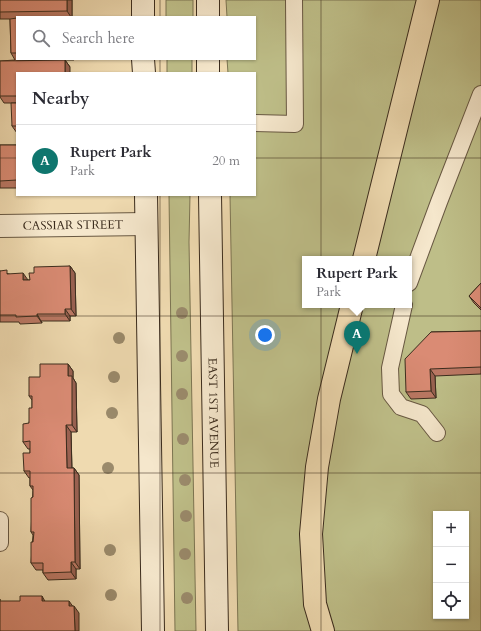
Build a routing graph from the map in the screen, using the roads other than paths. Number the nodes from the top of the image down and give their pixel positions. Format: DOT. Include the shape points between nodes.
graph roads {
  1 [pos="142,0"];
  2 [pos="208,0"];
  3 [pos="294,0"];
  4 [pos="428,0"];
  5 [pos="143,16"];
  6 [pos="208,16"];
  7 [pos="143,60"];
  8 [pos="208,60"];
  9 [pos="144,72"];
  10 [pos="208,72"];
  11 [pos="481,94"];
  12 [pos="256,123"];
  13 [pos="146,196"];
  14 [pos="210,196"];
  15 [pos="146,224"];
  16 [pos="0,226"];
  17 [pos="365,256"];
  18 [pos="412,275"];
  19 [pos="351,308"];
  20 [pos="403,308"];
  21 [pos="437,433"];
  22 [pos="0,520"];
  23 [pos="0,543"];
  24 [pos="153,631"];
  25 [pos="217,631"];
  26 [pos="323,631"];
  1 -- 5 [label="main road"];
  2 -- 6 [label="main road"];
  3 -- 12 [label="lane" via="296,124"];
  4 -- 17 [label="highway"];
  7 -- 9 [label="main road"];
  8 -- 10 [label="main road"];
  11 -- 18 [label="lane"];
  13 -- 15 [label="main road"];
  14 -- 25 [label="main road, EAST 1ST AVENUE"];
  15 -- 16 [label="main road, CASSIAR STREET"];
  15 -- 24 [label="main road"];
  19 -- 26 [label="highway" via="329,399 317,467 311,534 315,604"];
  20 -- 21 [label="lane" via="390,368 391,394 401,407 422,414"];
  22 -- 23 [label="lane"];
}
